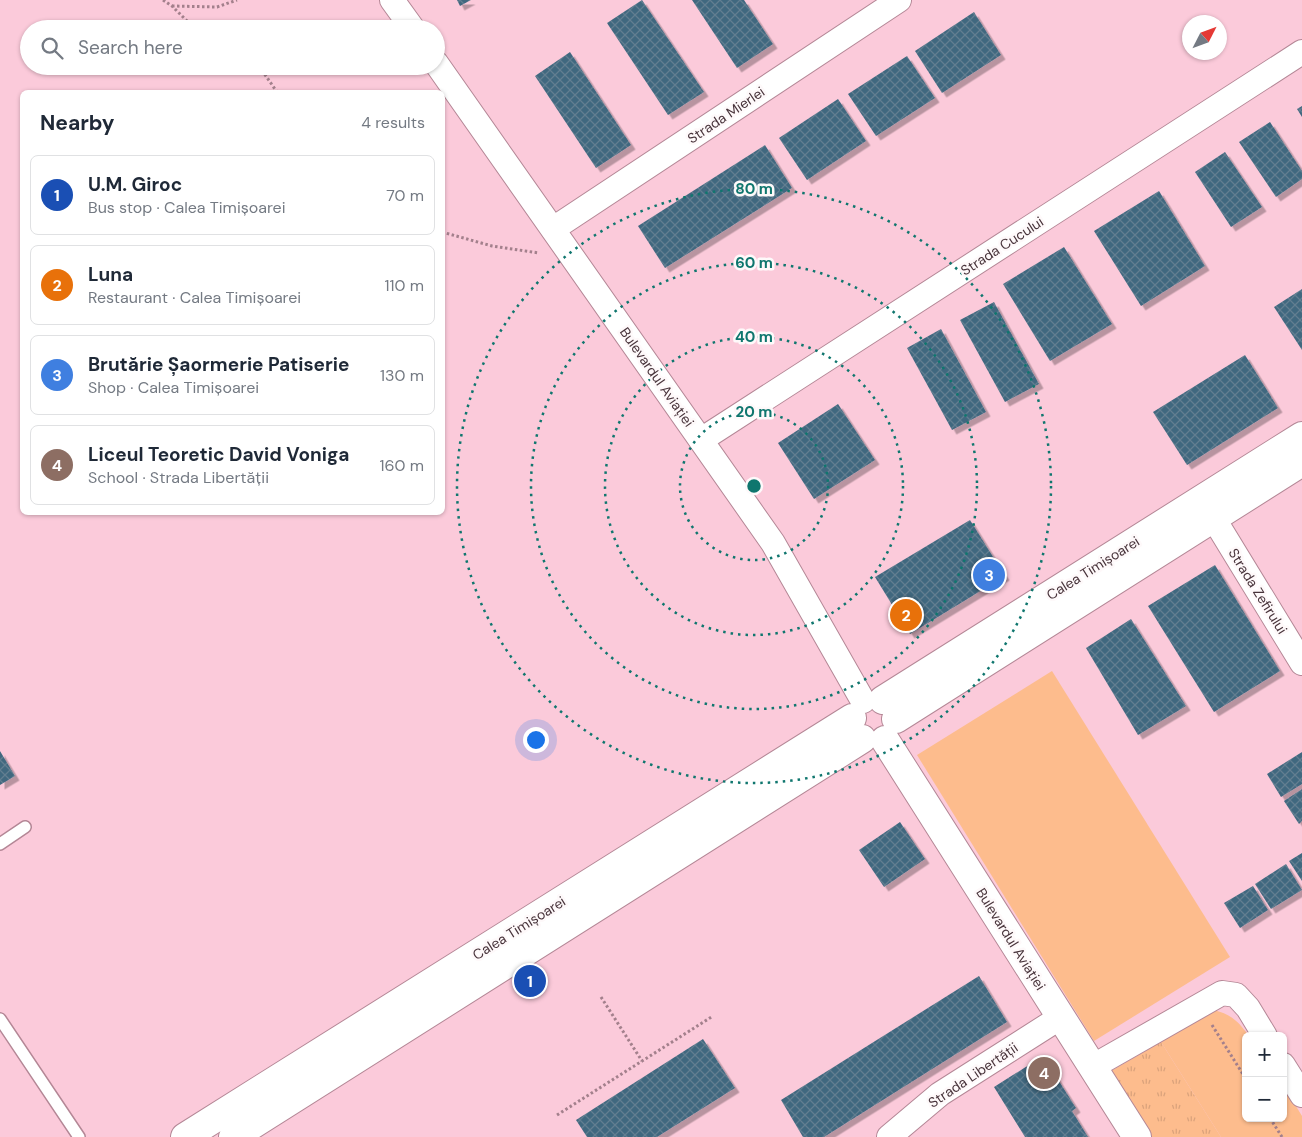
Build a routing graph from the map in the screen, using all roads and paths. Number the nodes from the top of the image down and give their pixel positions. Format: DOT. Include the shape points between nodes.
graph roads {
  1 [pos="163,0"];
  2 [pos="237,0"];
  3 [pos="392,0"];
  4 [pos="899,0"];
  5 [pos="172,6"];
  6 [pos="186,20"];
  7 [pos="406,20"];
  8 [pos="1302,52"];
  9 [pos="265,75"];
  10 [pos="444,75"];
  11 [pos="276,90"];
  12 [pos="553,229"];
  13 [pos="445,233"];
  14 [pos="572,256"];
  15 [pos="1302,436"];
  16 [pos="701,440"];
  17 [pos="1302,462"];
  18 [pos="1214,519"];
  19 [pos="1302,663"];
  20 [pos="874,720"];
  21 [pos="25,826"];
  22 [pos="0,844"];
  23 [pos="602,997"];
  24 [pos="1200,1006"];
  25 [pos="713,1016"];
  26 [pos="1061,1017"];
  27 [pos="0,1019"];
  28 [pos="1263,1032"];
  29 [pos="642,1061"];
  30 [pos="1092,1067"];
  31 [pos="1287,1071"];
  32 [pos="1245,1077"];
  33 [pos="1302,1095"];
  34 [pos="556,1115"];
  35 [pos="1273,1122"];
  36 [pos="80,1137"];
  37 [pos="185,1137"];
  38 [pos="233,1137"];
  39 [pos="889,1137"];
  40 [pos="1137,1137"];
  41 [pos="1282,1137"];
  1 -- 5 [label="path"];
  2 -- 5 [label="path" via="217,7"];
  3 -- 7 [label="street"];
  4 -- 12 [label="street, Strada Mierlei"];
  5 -- 6 [label="path"];
  8 -- 16 [label="street, Strada Cucului"];
  9 -- 11 [label="path"];
  10 -- 12 [label="street, Bulevardul Aviației"];
  12 -- 14 [label="street, Bulevardul Aviației"];
  13 -- 14 [label="path" via="492,246"];
  14 -- 16 [label="street, Bulevardul Aviației"];
  15 -- 20 [label="main road, Calea Timișoarei"];
  16 -- 20 [label="street, Bulevardul Aviației" via="773,543"];
  17 -- 18 [label="main road, Calea Timișoarei"];
  18 -- 19 [label="street, Strada Zefirului"];
  18 -- 20 [label="main road, Calea Timișoarei"];
  20 -- 26 [label="main road, Bulevardul Aviației"];
  20 -- 37 [label="main road, Calea Timișoarei"];
  20 -- 38 [label="main road, Calea Timișoarei"];
  21 -- 22 [label="lane"];
  23 -- 29 [label="path"];
  24 -- 28 [label="street" via="1222,993 1236,996 1248,1008"];
  24 -- 30 [label="street"];
  24 -- 32 [label="path"];
  25 -- 29 [label="path"];
  26 -- 30 [label="main road, Bulevardul Aviației"];
  26 -- 39 [label="street, Strada Libertății" via="940,1094"];
  27 -- 36 [label="lane"];
  29 -- 34 [label="path"];
  30 -- 40 [label="main road, Bulevardul Aviației"];
  31 -- 33 [label="street"];
  35 -- 41 [label="path"];
}
